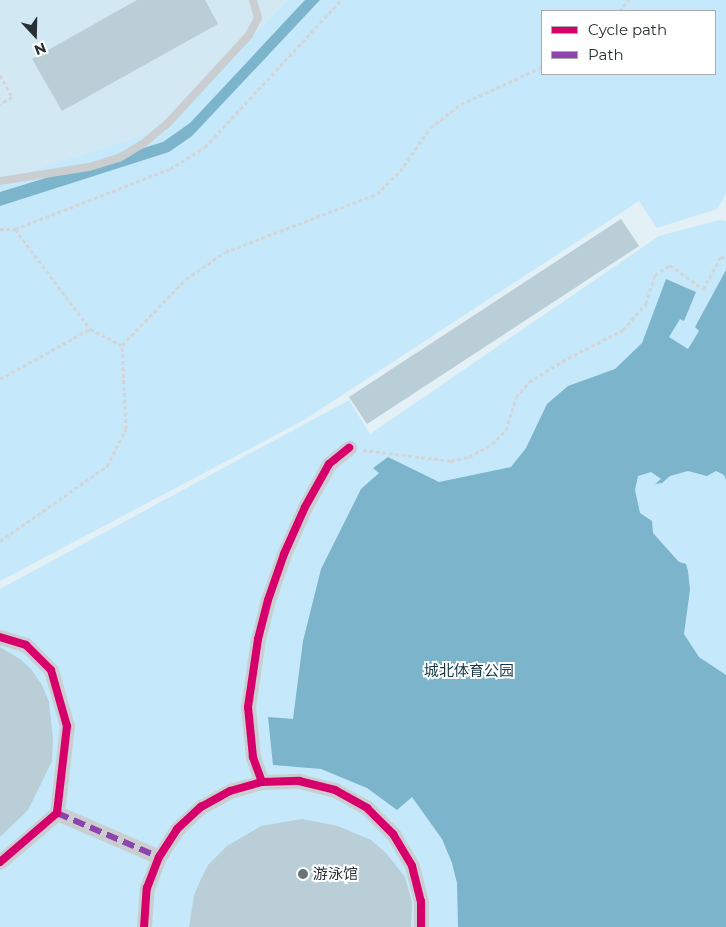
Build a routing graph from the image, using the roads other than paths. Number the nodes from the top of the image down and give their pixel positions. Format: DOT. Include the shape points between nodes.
graph roads {
  1 [pos="253,0"];
  2 [pos="0,181"];
  3 [pos="349,448"];
  4 [pos="0,637"];
  5 [pos="262,782"];
  6 [pos="57,813"];
  7 [pos="159,857"];
  8 [pos="0,862"];
  9 [pos="144,927"];
  10 [pos="421,927"];
  1 -- 2 [label="lane" via="258,18 249,35 167,124 144,142 119,158 89,167"];
  3 -- 5 [label="street" via="329,464 305,507 284,554 264,615 248,707 253,757"];
  4 -- 6 [label="street" via="26,645 51,670 66,726"];
  5 -- 7 [label="street" via="230,791 202,807 177,830"];
  5 -- 10 [label="street" via="299,781 335,790 367,808 393,834 412,866 421,901"];
  6 -- 7 [label="street"];
  6 -- 8 [label="street"];
  7 -- 9 [label="street" via="147,888"];
}
